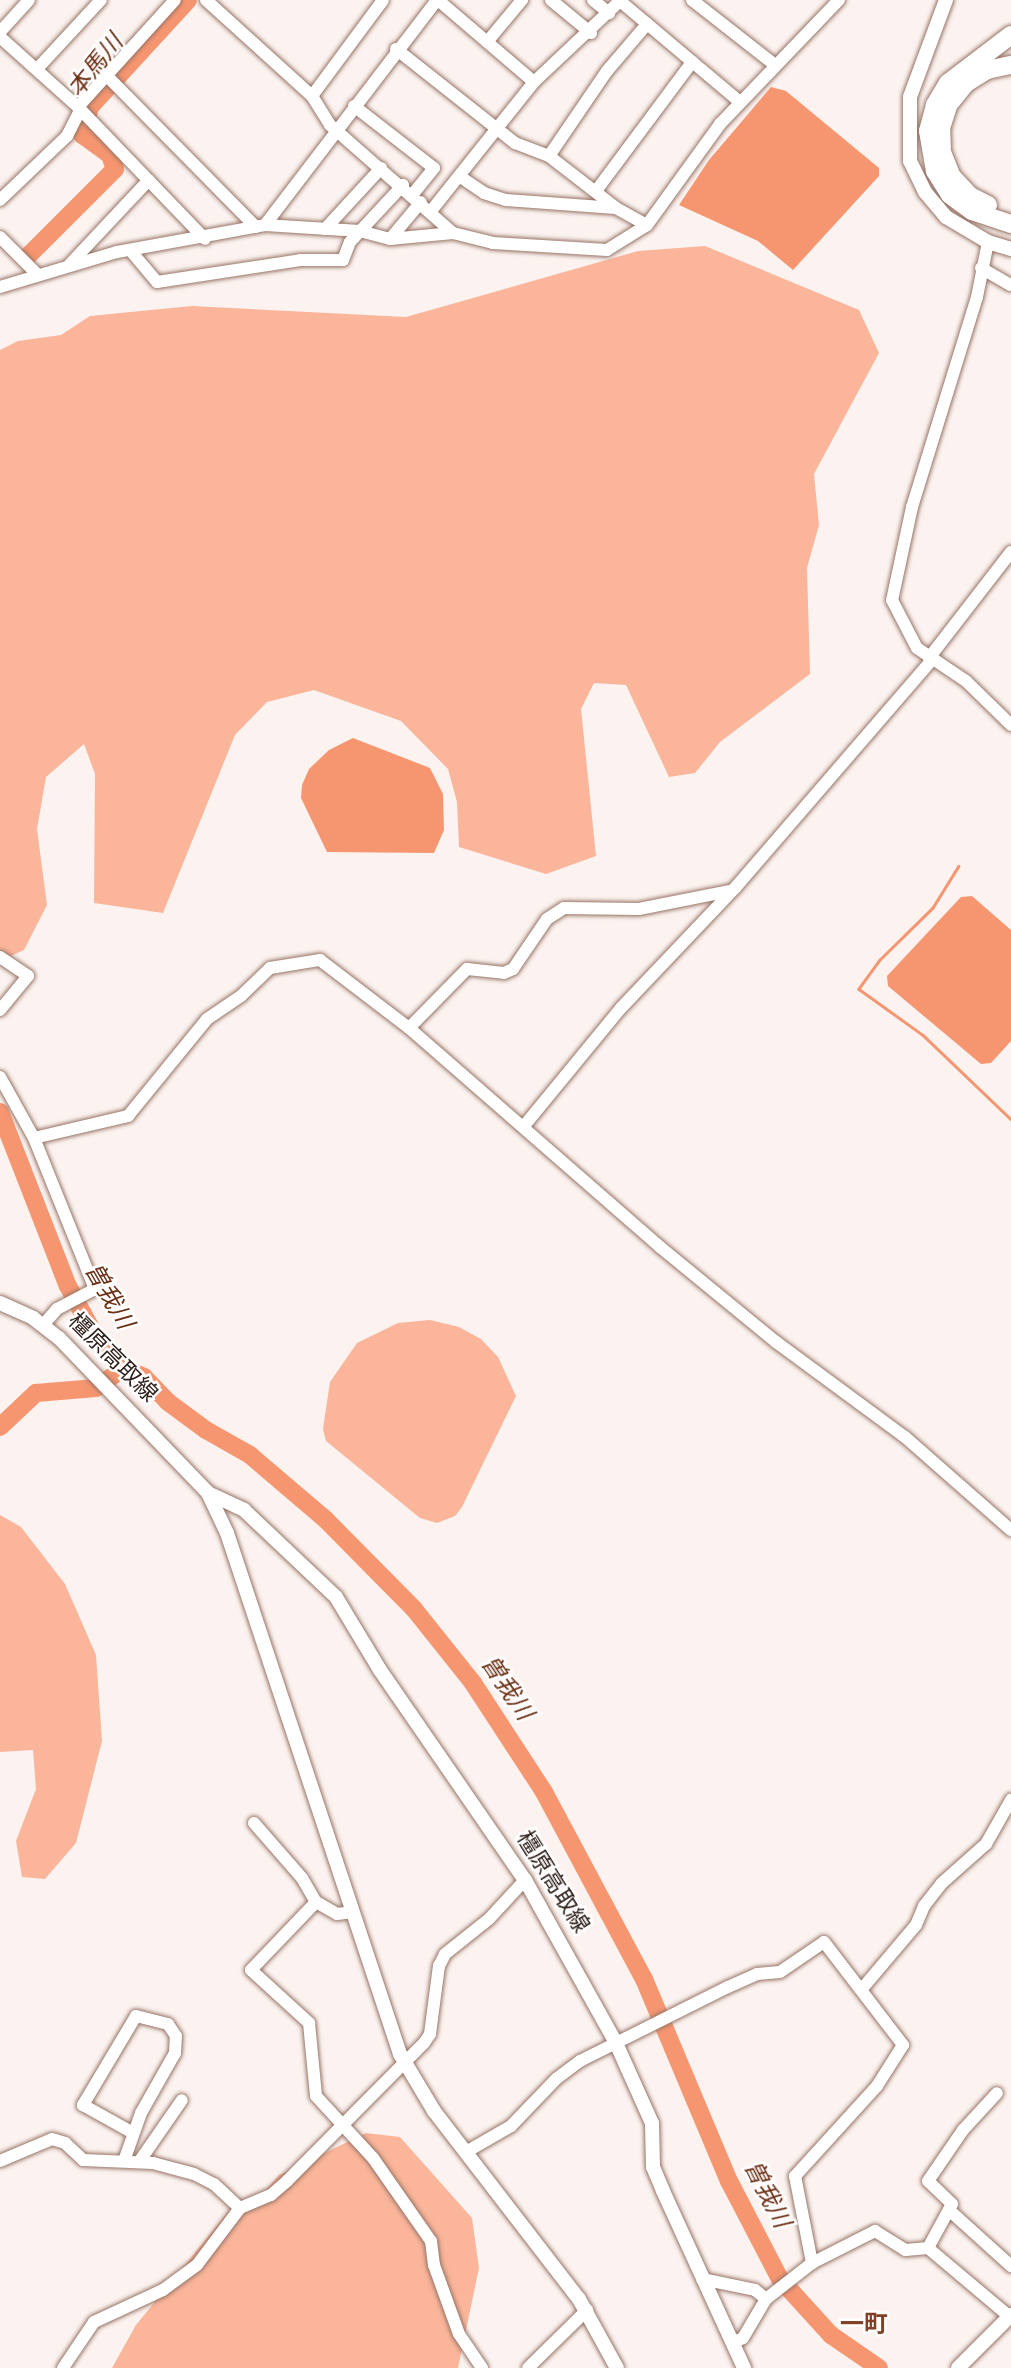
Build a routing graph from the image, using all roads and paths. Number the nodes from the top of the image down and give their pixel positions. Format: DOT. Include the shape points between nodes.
graph roads {
  1 [pos="29,0"];
  2 [pos="101,0"];
  3 [pos="175,0"];
  4 [pos="206,0"];
  5 [pos="383,0"];
  6 [pos="522,0"];
  7 [pos="551,0"];
  8 [pos="593,0"];
  9 [pos="621,0"];
  10 [pos="692,0"];
  11 [pos="839,0"];
  12 [pos="946,0"];
  13 [pos="433,1"];
  14 [pos="609,13"];
  15 [pos="647,24"];
  16 [pos="0,32"];
  17 [pos="591,33"];
  18 [pos="1011,35"];
  19 [pos="0,37"];
  20 [pos="487,42"];
  21 [pos="396,49"];
  22 [pos="692,62"];
  23 [pos="775,65"];
  24 [pos="1011,65"];
  25 [pos="37,69"];
  26 [pos="112,80"];
  27 [pos="534,82"];
  28 [pos="312,96"];
  29 [pos="740,102"];
  30 [pos="354,106"];
  31 [pos="83,113"];
  32 [pos="496,129"];
  33 [pos="336,130"];
  34 [pos="549,156"];
  35 [pos="381,168"];
  36 [pos="459,176"];
  37 [pos="149,180"];
  38 [pos="403,185"];
  39 [pos="596,191"];
  40 [pos="0,200"];
  41 [pos="422,203"];
  42 [pos="616,208"];
  43 [pos="1011,213"];
  44 [pos="1011,224"];
  45 [pos="648,225"];
  46 [pos="260,226"];
  47 [pos="325,229"];
  48 [pos="360,231"];
  49 [pos="453,233"];
  50 [pos="0,237"];
  51 [pos="205,239"];
  52 [pos="390,239"];
  53 [pos="988,242"];
  54 [pos="1011,249"];
  55 [pos="130,250"];
  56 [pos="69,266"];
  57 [pos="981,268"];
  58 [pos="38,275"];
  59 [pos="1011,285"];
  60 [pos="0,287"];
  61 [pos="1011,552"];
  62 [pos="930,659"];
  63 [pos="1011,725"];
  64 [pos="730,891"];
  65 [pos="0,957"];
  66 [pos="0,1010"];
  67 [pos="409,1028"];
  68 [pos="0,1077"];
  69 [pos="524,1126"];
  70 [pos="34,1138"];
  71 [pos="0,1303"];
  72 [pos="43,1325"];
  73 [pos="208,1493"];
  74 [pos="1011,1530"];
  75 [pos="1011,1800"];
  76 [pos="254,1824"];
  77 [pos="526,1880"];
  78 [pos="316,1902"];
  79 [pos="353,1912"];
  80 [pos="861,1990"];
  81 [pos="617,2043"];
  82 [pos="404,2062"];
  83 [pos="997,2093"];
  84 [pos="182,2100"];
  85 [pos="342,2124"];
  86 [pos="133,2133"];
  87 [pos="466,2152"];
  88 [pos="0,2161"];
  89 [pos="124,2161"];
  90 [pos="139,2162"];
  91 [pos="240,2208"];
  92 [pos="949,2210"];
  93 [pos="928,2248"];
  94 [pos="808,2266"];
  95 [pos="1011,2266"];
  96 [pos="702,2280"];
  97 [pos="768,2297"];
  98 [pos="587,2310"];
  99 [pos="1010,2317"];
  100 [pos="734,2342"];
  101 [pos="63,2368"];
  102 [pos="482,2368"];
  103 [pos="528,2368"];
  104 [pos="617,2368"];
  105 [pos="744,2368"];
  106 [pos="958,2368"];
  1 -- 16 [label="street"];
  2 -- 25 [label="street"];
  3 -- 26 [label="street"];
  4 -- 28 [label="street"];
  5 -- 28 [label="street"];
  6 -- 20 [label="street"];
  7 -- 17 [label="street"];
  8 -- 14 [label="street"];
  9 -- 14 [label="street"];
  9 -- 15 [label="street"];
  10 -- 23 [label="street"];
  11 -- 23 [label="street"];
  12 -- 53 [label="main road" via="910,97 904,162 946,217"];
  13 -- 20 [label="street"];
  13 -- 21 [label="street"];
  14 -- 17 [label="street"];
  15 -- 22 [label="street"];
  15 -- 34 [label="street" via="607,71"];
  17 -- 27 [label="street"];
  18 -- 44 [label="highway" via="948,83 935,105 928,131 931,159 950,195 972,211"];
  19 -- 25 [label="street"];
  20 -- 27 [label="street"];
  21 -- 30 [label="street"];
  21 -- 32 [label="street"];
  22 -- 29 [label="street"];
  22 -- 39 [label="street"];
  23 -- 29 [label="street"];
  24 -- 43 [label="highway" via="987,70 966,83 949,104 940,140 946,164 960,187 981,203"];
  25 -- 31 [label="street"];
  26 -- 31 [label="street"];
  26 -- 46 [label="street"];
  27 -- 32 [label="street"];
  28 -- 33 [label="street"];
  29 -- 45 [label="street" via="702,146"];
  30 -- 33 [label="street"];
  30 -- 41 [label="street" via="434,168"];
  31 -- 37 [label="street"];
  31 -- 40 [label="street" via="67,136"];
  32 -- 34 [label="street" via="515,143"];
  32 -- 36 [label="street"];
  33 -- 35 [label="street"];
  33 -- 46 [label="street"];
  34 -- 39 [label="street"];
  35 -- 38 [label="street"];
  35 -- 47 [label="street"];
  36 -- 41 [label="street"];
  36 -- 42 [label="street" via="484,193 506,200"];
  37 -- 51 [label="street"];
  37 -- 56 [label="street"];
  38 -- 41 [label="street"];
  38 -- 48 [label="street"];
  39 -- 42 [label="street"];
  41 -- 49 [label="street"];
  41 -- 52 [label="street"];
  42 -- 45 [label="street"];
  45 -- 49 [label="street" via="607,250 493,243"];
  46 -- 47 [label="street"];
  46 -- 51 [label="street"];
  47 -- 48 [label="street"];
  48 -- 52 [label="street"];
  48 -- 55 [label="street" via="343,260 300,260 157,282"];
  49 -- 52 [label="street"];
  50 -- 58 [label="street"];
  51 -- 55 [label="street"];
  53 -- 54 [label="main road"];
  53 -- 57 [label="street"];
  55 -- 56 [label="street"];
  56 -- 58 [label="street"];
  57 -- 59 [label="street"];
  57 -- 62 [label="street" via="912,507 892,600 909,637"];
  58 -- 60 [label="street"];
  61 -- 62 [label="street"];
  62 -- 63 [label="street" via="966,681"];
  62 -- 64 [label="street"];
  64 -- 67 [label="street" via="639,909 564,908 547,919 513,969 504,973 467,969"];
  64 -- 69 [label="street" via="621,1008"];
  65 -- 66 [label="street" via="28,976"];
  67 -- 69 [label="street"];
  67 -- 70 [label="street" via="320,960 280,964 207,1018 128,1116"];
  68 -- 70 [label="street"];
  69 -- 74 [label="street" via="660,1247 776,1342 905,1437"];
  70 -- 72 [label="street" via="95,1289 57,1309"];
  71 -- 72 [label="main road, 橿原高取線"];
  72 -- 73 [label="main road, 橿原高取線"];
  73 -- 77 [label="main road, 橿原高取線" via="244,1510 336,1597 380,1670"];
  73 -- 79 [label="main road, 橿原高取線" via="227,1533"];
  75 -- 80 [label="street" via="986,1844 942,1883 916,1924"];
  76 -- 78 [label="street" via="302,1878"];
  77 -- 81 [label="main road, 橿原高取線"];
  77 -- 82 [label="street" via="489,1919 445,1954 439,1965 430,2034"];
  78 -- 79 [label="street" via="338,1914"];
  78 -- 85 [label="street" via="251,1970 305,2016 311,2030 316,2096"];
  79 -- 82 [label="main road, 橿原高取線"];
  80 -- 81 [label="street" via="824,1942 780,1972 757,1974"];
  80 -- 94 [label="street" via="903,2045 877,2086 795,2176"];
  81 -- 87 [label="street" via="580,2061 511,2126"];
  81 -- 96 [label="main road, 橿原高取線" via="652,2123 653,2167"];
  82 -- 85 [label="street"];
  82 -- 87 [label="main road, 橿原高取線"];
  83 -- 92 [label="street" via="963,2130 928,2181 953,2204"];
  84 -- 90 [label="street"];
  85 -- 91 [label="street" via="271,2195"];
  85 -- 102 [label="street" via="373,2158 431,2241 434,2265 459,2334"];
  86 -- 86 [label="street" via="175,2053 176,2036 169,2024 136,2016 83,2105"];
  86 -- 89 [label="street"];
  87 -- 98 [label="main road, 橿原高取線"];
  88 -- 89 [label="street" via="52,2139 65,2143 83,2160"];
  89 -- 90 [label="street"];
  90 -- 91 [label="street" via="214,2183"];
  91 -- 101 [label="street" via="197,2265 147,2299 94,2322"];
  92 -- 93 [label="street"];
  92 -- 95 [label="street"];
  93 -- 94 [label="street" via="906,2250 875,2231"];
  93 -- 99 [label="street"];
  94 -- 97 [label="street"];
  96 -- 97 [label="street" via="755,2290"];
  96 -- 100 [label="main road, 橿原高取線"];
  97 -- 100 [label="street" via="743,2338"];
  98 -- 103 [label="street"];
  98 -- 104 [label="main road, 橿原高取線"];
  99 -- 106 [label="main road"];
  100 -- 105 [label="main road, 橿原高取線"];
}
